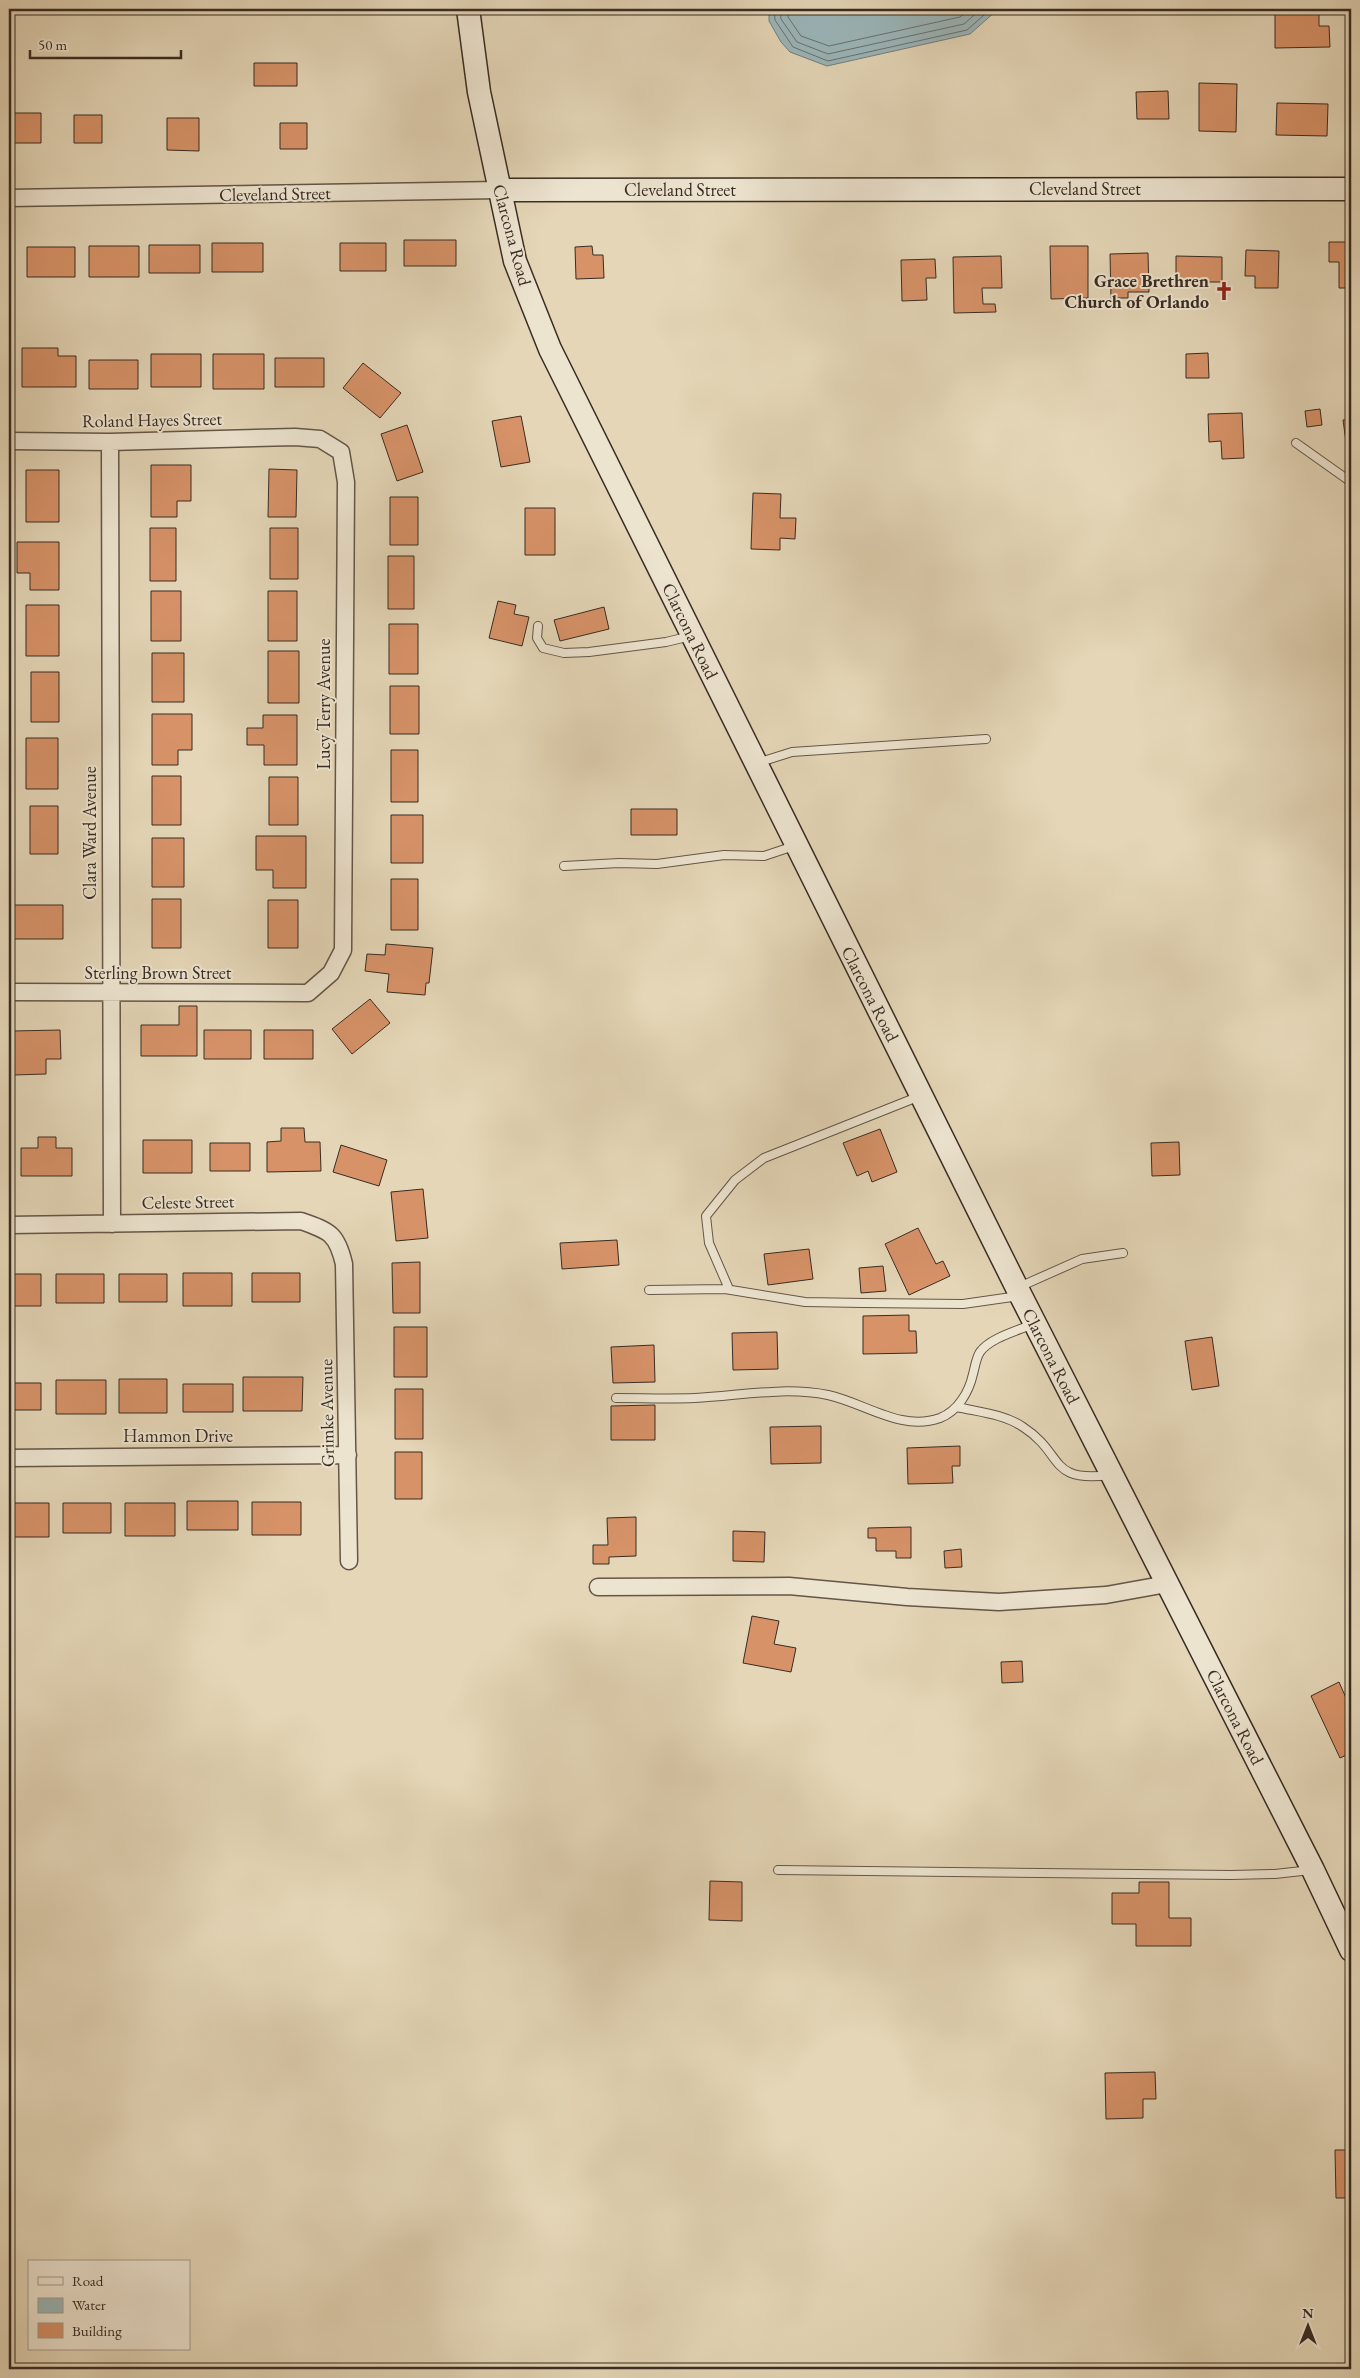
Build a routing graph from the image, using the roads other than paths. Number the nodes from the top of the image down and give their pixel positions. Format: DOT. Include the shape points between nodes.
graph roads {
  1 [pos="468,9"];
  2 [pos="1351,189"];
  3 [pos="499,190"];
  4 [pos="9,198"];
  5 [pos="295,437"];
  6 [pos="9,441"];
  7 [pos="110,442"];
  8 [pos="1296,443"];
  9 [pos="1351,482"];
  10 [pos="538,626"];
  11 [pos="692,636"];
  12 [pos="986,739"];
  13 [pos="755,763"];
  14 [pos="795,845"];
  15 [pos="564,866"];
  16 [pos="9,992"];
  17 [pos="110,993"];
  18 [pos="308,993"];
  19 [pos="921,1096"];
  20 [pos="112,1224"];
  21 [pos="9,1225"];
  22 [pos="1123,1253"];
  23 [pos="344,1264"];
  24 [pos="729,1289"];
  25 [pos="650,1290"];
  26 [pos="1019,1292"];
  27 [pos="1035,1324"];
  28 [pos="616,1398"];
  29 [pos="957,1407"];
  30 [pos="348,1455"];
  31 [pos="9,1458"];
  32 [pos="1112,1474"];
  33 [pos="350,1561"];
  34 [pos="1167,1584"];
  35 [pos="598,1587"];
  36 [pos="778,1870"];
  37 [pos="1313,1870"];
  38 [pos="1351,1950"];
  1 -- 3 [label="main road, Clarcona Road" via="479,92"];
  2 -- 3 [label="main road, Cleveland Street"];
  3 -- 4 [label="street, Cleveland Street"];
  3 -- 11 [label="main road, Clarcona Road" via="515,261 550,349"];
  5 -- 7 [label="street, Roland Hayes Street"];
  5 -- 18 [label="street, Lucy Terry Avenue" via="320,439 341,452 346,482 343,950 331,973"];
  6 -- 7 [label="street, Roland Hayes Street"];
  7 -- 17 [label="street, Clara Ward Avenue"];
  8 -- 9 [label="lane"];
  10 -- 11 [label="lane" via="538,638 543,648 564,653 607,650"];
  11 -- 13 [label="main road, Clarcona Road"];
  12 -- 13 [label="lane" via="792,752"];
  13 -- 14 [label="main road, Clarcona Road"];
  14 -- 15 [label="lane" via="764,856 724,855 657,864"];
  14 -- 19 [label="main road, Clarcona Road"];
  16 -- 17 [label="street, Sterling Brown Street"];
  17 -- 18 [label="street, Sterling Brown Street"];
  17 -- 20 [label="street, Clara Ward Avenue"];
  19 -- 24 [label="lane" via="764,1158 735,1180 706,1216 709,1243"];
  19 -- 26 [label="main road, Clarcona Road"];
  20 -- 21 [label="street, Celeste Street"];
  20 -- 23 [label="street, Celeste Street" via="301,1221 324,1229 339,1244"];
  22 -- 26 [label="lane" via="1082,1259"];
  23 -- 30 [label="street, Grimke Avenue"];
  24 -- 25 [label="lane"];
  24 -- 26 [label="lane" via="805,1302 854,1303 963,1304"];
  26 -- 27 [label="main road, Clarcona Road"];
  27 -- 29 [label="lane" via="991,1343 980,1352"];
  27 -- 32 [label="main road, Clarcona Road"];
  28 -- 29 [label="lane" via="696,1398 802,1391 852,1402 900,1421 940,1418"];
  29 -- 32 [label="lane" via="1010,1419 1022,1426 1040,1438 1062,1469 1073,1476 1088,1478"];
  30 -- 31 [label="street, Hammon Drive"];
  30 -- 33 [label="street, Grimke Avenue"];
  32 -- 34 [label="main road, Clarcona Road"];
  34 -- 35 [label="street" via="1106,1595 999,1602 789,1586"];
  34 -- 37 [label="main road, Clarcona Road"];
  36 -- 37 [label="lane" via="1231,1875"];
  37 -- 38 [label="main road, Clarcona Road"];
}
